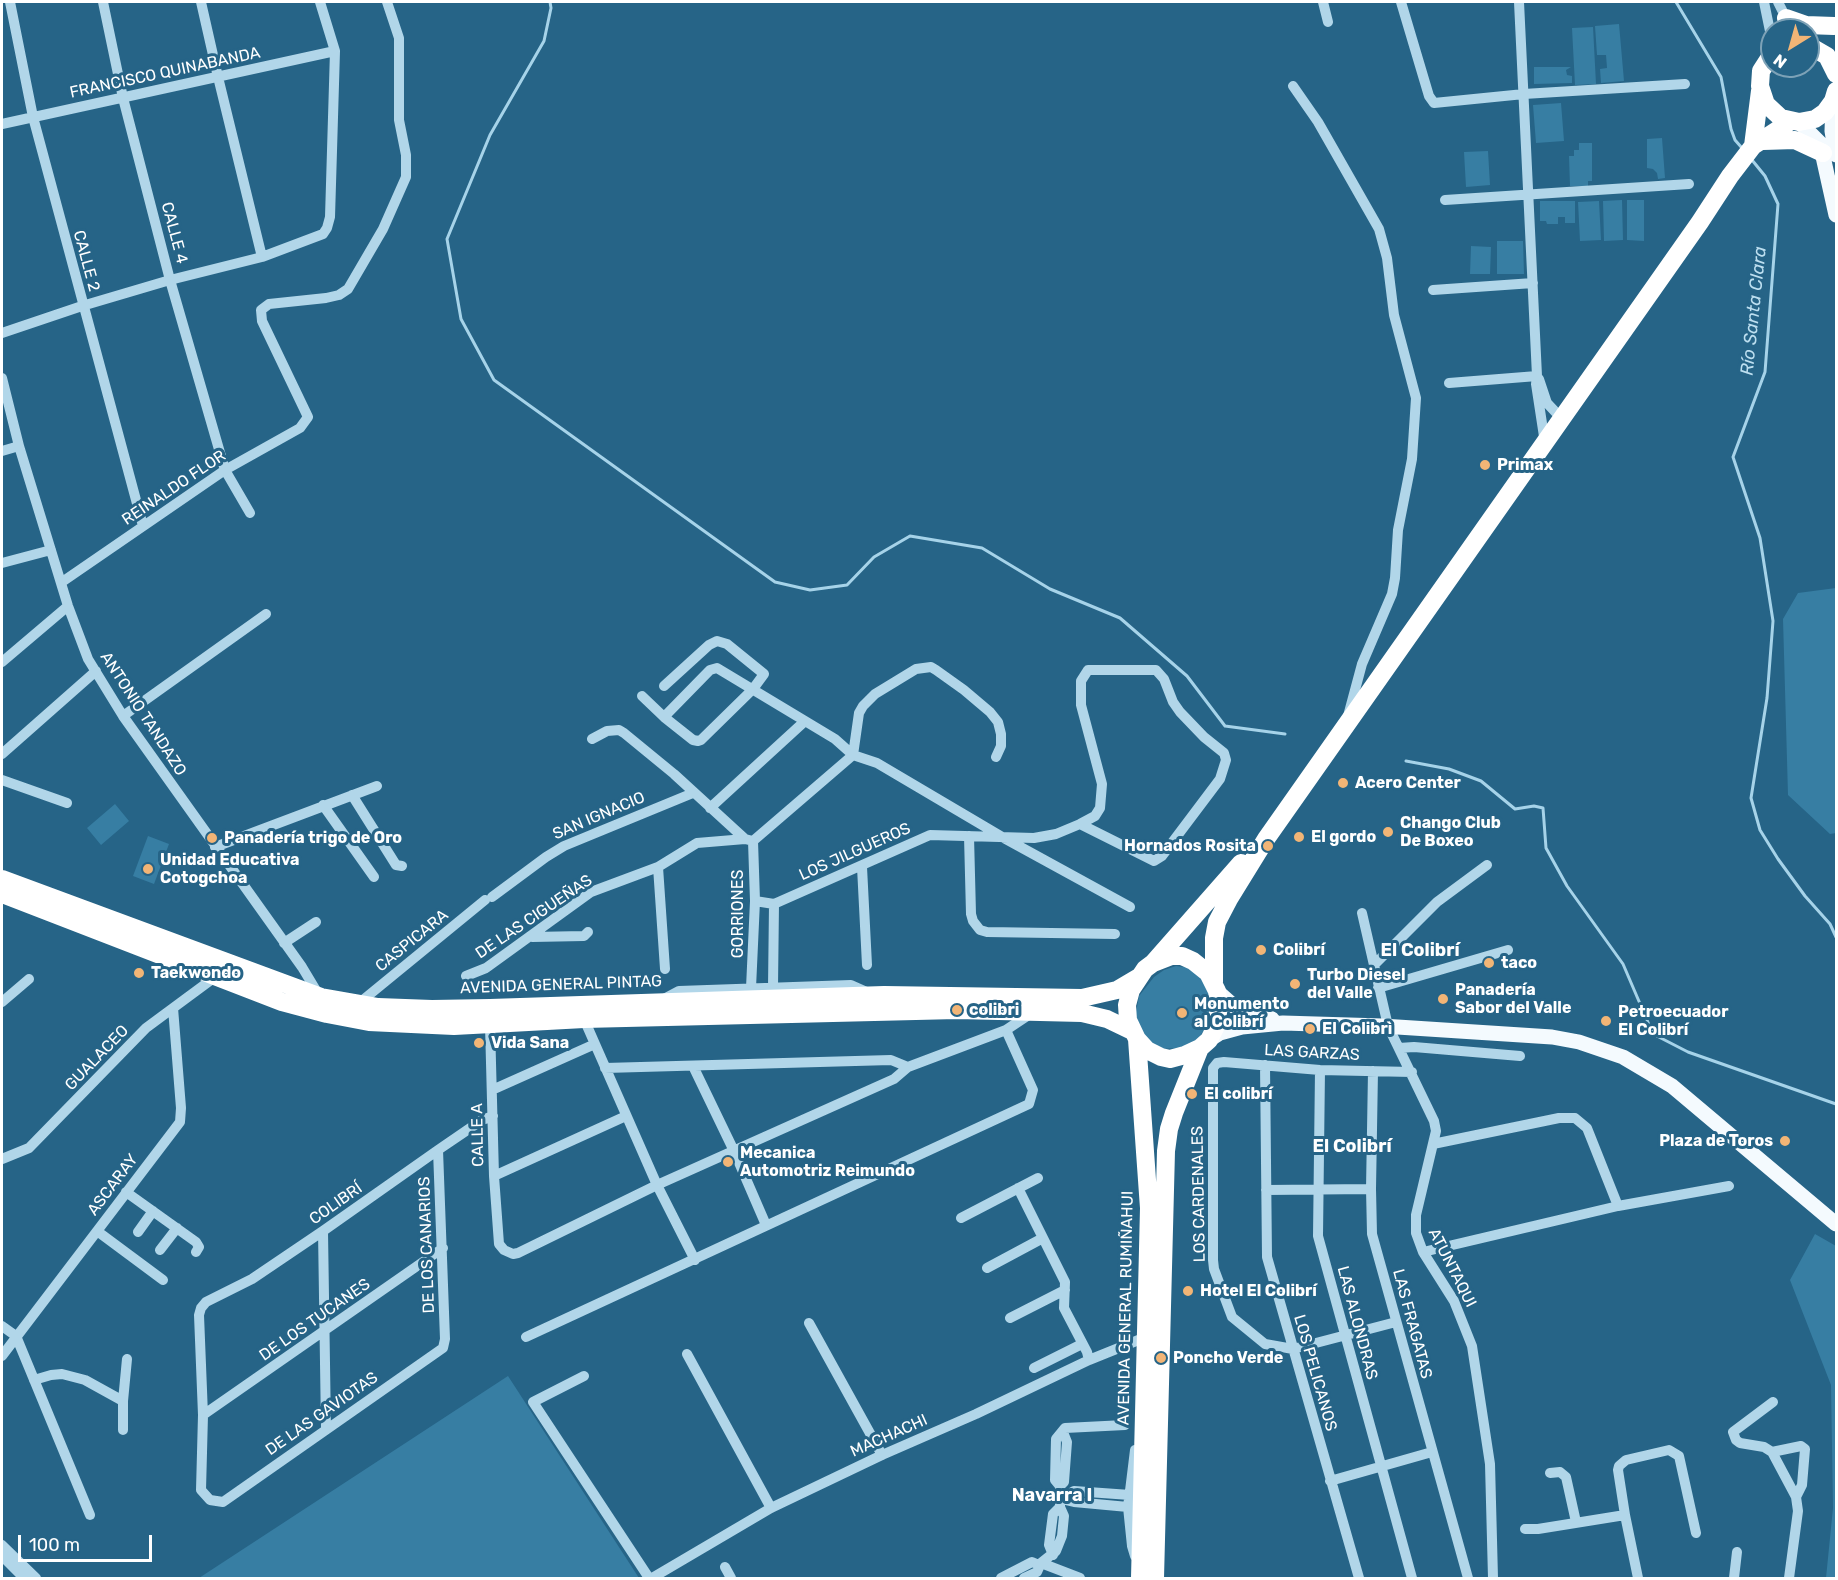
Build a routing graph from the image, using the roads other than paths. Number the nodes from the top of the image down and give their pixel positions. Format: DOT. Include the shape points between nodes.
graph roads {
  1 [pos="10,2"];
  2 [pos="103,2"];
  3 [pos="201,2"];
  4 [pos="320,2"];
  5 [pos="387,2"];
  6 [pos="1323,2"];
  7 [pos="1401,2"];
  8 [pos="1519,2"];
  9 [pos="1764,2"];
  10 [pos="1785,17"];
  11 [pos="1767,18"];
  12 [pos="1328,22"];
  13 [pos="1835,24"];
  14 [pos="1820,35"];
  15 [pos="335,51"];
  16 [pos="1820,51"];
  17 [pos="1836,74"];
  18 [pos="218,77"];
  19 [pos="1761,78"];
  20 [pos="1685,84"];
  21 [pos="1293,86"];
  22 [pos="1760,86"];
  23 [pos="1524,94"];
  24 [pos="1835,96"];
  25 [pos="123,98"];
  26 [pos="33,117"];
  27 [pos="1795,122"];
  28 [pos="2,124"];
  29 [pos="1756,145"];
  30 [pos="1830,154"];
  31 [pos="1689,184"];
  32 [pos="1528,196"];
  33 [pos="1445,200"];
  34 [pos="1836,215"];
  35 [pos="262,257"];
  36 [pos="170,280"];
  37 [pos="1533,283"];
  38 [pos="1433,290"];
  39 [pos="82,306"];
  40 [pos="2,333"];
  41 [pos="1537,376"];
  42 [pos="2,378"];
  43 [pos="1449,383"];
  44 [pos="1562,419"];
  45 [pos="1545,443"];
  46 [pos="19,446"];
  47 [pos="2,451"];
  48 [pos="225,470"];
  49 [pos="250,513"];
  50 [pos="143,526"];
  51 [pos="51,550"];
  52 [pos="2,563"];
  53 [pos="62,582"];
  54 [pos="68,606"];
  55 [pos="266,615"];
  56 [pos="2,662"];
  57 [pos="96,671"];
  58 [pos="664,686"];
  59 [pos="753,689"];
  60 [pos="642,696"];
  61 [pos="123,716"];
  62 [pos="664,717"];
  63 [pos="805,721"];
  64 [pos="1346,725"];
  65 [pos="592,739"];
  66 [pos="2,754"];
  67 [pos="853,755"];
  68 [pos="996,757"];
  69 [pos="2,780"];
  70 [pos="377,786"];
  71 [pos="693,793"];
  72 [pos="352,795"];
  73 [pos="67,803"];
  74 [pos="323,805"];
  75 [pos="710,808"];
  76 [pos="1080,825"];
  77 [pos="969,836"];
  78 [pos="1004,838"];
  79 [pos="1266,839"];
  80 [pos="749,840"];
  81 [pos="215,847"];
  82 [pos="1487,865"];
  83 [pos="402,866"];
  84 [pos="658,867"];
  85 [pos="862,867"];
  86 [pos="374,877"];
  87 [pos="2,879"];
  88 [pos="2,894"];
  89 [pos="489,898"];
  90 [pos="755,901"];
  91 [pos="774,904"];
  92 [pos="1130,907"];
  93 [pos="1362,913"];
  94 [pos="316,922"];
  95 [pos="588,932"];
  96 [pos="1115,934"];
  97 [pos="531,937"];
  98 [pos="284,943"];
  99 [pos="1508,950"];
  100 [pos="1153,963"];
  101 [pos="867,965"];
  102 [pos="1374,965"];
  103 [pos="665,969"];
  104 [pos="466,976"];
  105 [pos="215,977"];
  106 [pos="1138,977"];
  107 [pos="29,979"];
  108 [pos="773,987"];
  109 [pos="1216,987"];
  110 [pos="752,988"];
  111 [pos="1378,988"];
  112 [pos="872,995"];
  113 [pos="321,997"];
  114 [pos="2,1002"];
  115 [pos="659,1002"];
  116 [pos="358,1004"];
  117 [pos="173,1008"];
  118 [pos="1040,1012"];
  119 [pos="584,1018"];
  120 [pos="1283,1023"];
  121 [pos="490,1024"];
  122 [pos="1388,1026"];
  123 [pos="1006,1030"];
  124 [pos="1134,1035"];
  125 [pos="595,1044"];
  126 [pos="1204,1044"];
  127 [pos="1399,1048"];
  128 [pos="1520,1056"];
  129 [pos="1265,1065"];
  130 [pos="693,1066"];
  131 [pos="908,1067"];
  132 [pos="605,1068"];
  133 [pos="1213,1068"];
  134 [pos="1320,1070"];
  135 [pos="1373,1071"];
  136 [pos="1412,1072"];
  137 [pos="492,1090"];
  138 [pos="493,1116"];
  139 [pos="626,1116"];
  140 [pos="1433,1144"];
  141 [pos="438,1150"];
  142 [pos="734,1151"];
  143 [pos="2,1159"];
  144 [pos="494,1176"];
  145 [pos="1038,1178"];
  146 [pos="657,1185"];
  147 [pos="1729,1186"];
  148 [pos="1018,1188"];
  149 [pos="1318,1188"];
  150 [pos="1371,1189"];
  151 [pos="1266,1190"];
  152 [pos="126,1192"];
  153 [pos="1618,1206"];
  154 [pos="153,1211"];
  155 [pos="961,1218"];
  156 [pos="1836,1224"];
  157 [pos="766,1225"];
  158 [pos="177,1228"];
  159 [pos="97,1230"];
  160 [pos="323,1231"];
  161 [pos="138,1232"];
  162 [pos="1043,1238"];
  163 [pos="443,1248"];
  164 [pos="160,1250"];
  165 [pos="196,1252"];
  166 [pos="1423,1252"];
  167 [pos="695,1260"];
  168 [pos="987,1268"];
  169 [pos="163,1280"];
  170 [pos="1065,1290"];
  171 [pos="1010,1318"];
  172 [pos="1396,1322"];
  173 [pos="809,1323"];
  174 [pos="2,1326"];
  175 [pos="325,1332"];
  176 [pos="16,1336"];
  177 [pos="1344,1336"];
  178 [pos="526,1337"];
  179 [pos="1146,1337"];
  180 [pos="445,1339"];
  181 [pos="1082,1344"];
  182 [pos="1293,1349"];
  183 [pos="687,1354"];
  184 [pos="2,1356"];
  185 [pos="128,1359"];
  186 [pos="1089,1360"];
  187 [pos="1034,1368"];
  188 [pos="584,1376"];
  189 [pos="34,1380"];
  190 [pos="123,1401"];
  191 [pos="1773,1402"];
  192 [pos="203,1415"];
  193 [pos="1125,1425"];
  194 [pos="326,1429"];
  195 [pos="123,1430"];
  196 [pos="1144,1431"];
  197 [pos="1432,1452"];
  198 [pos="1772,1452"];
  199 [pos="882,1455"];
  200 [pos="1382,1466"];
  201 [pos="1550,1473"];
  202 [pos="1330,1480"];
  203 [pos="1130,1495"];
  204 [pos="1796,1497"];
  205 [pos="1060,1503"];
  206 [pos="1128,1507"];
  207 [pos="771,1508"];
  208 [pos="90,1515"];
  209 [pos="1625,1515"];
  210 [pos="1576,1522"];
  211 [pos="1526,1529"];
  212 [pos="1696,1533"];
  213 [pos="2,1545"];
  214 [pos="1737,1552"];
  215 [pos="2,1556"];
  216 [pos="1040,1564"];
  217 [pos="1140,1573"];
  218 [pos="24,1578"];
  219 [pos="36,1578"];
  220 [pos="651,1578"];
  221 [pos="1001,1578"];
  222 [pos="1024,1578"];
  223 [pos="1080,1578"];
  224 [pos="1155,1578"];
  225 [pos="1359,1578"];
  226 [pos="1412,1578"];
  227 [pos="1468,1578"];
  228 [pos="1490,1578"];
  229 [pos="1638,1578"];
  230 [pos="1734,1578"];
  231 [pos="1789,1578"];
  1 -- 26 [label="street, CALLE 2"];
  2 -- 25 [label="street, CALLE 4"];
  3 -- 18 [label="street"];
  4 -- 15 [label="street"];
  5 -- 48 [label="street, REINALDO FLOR" via="399,38 399,120 406,177 348,289 326,298 268,304 261,310 262,321 308,417 300,428"];
  6 -- 12 [label="street"];
  7 -- 23 [label="street" via="1434,103"];
  8 -- 23 [label="street"];
  9 -- 11 [label="street"];
  10 -- 13 [label="highway" via="1806,25"];
  13 -- 14 [label="highway"];
  15 -- 18 [label="street, FRANCISCO QUINABANDA"];
  15 -- 35 [label="street" via="327,228 318,237"];
  16 -- 17 [label="highway"];
  18 -- 25 [label="street, FRANCISCO QUINABANDA"];
  18 -- 35 [label="street"];
  19 -- 22 [label="highway"];
  20 -- 23 [label="street"];
  21 -- 64 [label="street" via="1318,122 1379,230 1387,258 1394,315 1416,398 1412,459 1398,530 1392,594 1362,664"];
  22 -- 27 [label="highway" via="1770,110"];
  22 -- 29 [label="highway"];
  23 -- 32 [label="street"];
  24 -- 27 [label="highway" via="1818,117"];
  24 -- 30 [label="main road"];
  25 -- 26 [label="street, FRANCISCO QUINABANDA"];
  25 -- 36 [label="street, CALLE 4"];
  26 -- 28 [label="street, FRANCISCO QUINABANDA"];
  26 -- 39 [label="street, CALLE 2"];
  27 -- 29 [label="highway"];
  27 -- 30 [label="main road" via="1816,137"];
  29 -- 30 [label="highway" via="1795,140"];
  29 -- 44 [label="highway" via="1730,176"];
  30 -- 34 [label="main road"];
  31 -- 32 [label="street"];
  32 -- 33 [label="street"];
  32 -- 37 [label="street"];
  35 -- 36 [label="street"];
  36 -- 39 [label="street"];
  36 -- 48 [label="street, CALLE 4"];
  37 -- 38 [label="street"];
  37 -- 41 [label="street"];
  39 -- 40 [label="street"];
  39 -- 50 [label="street, CALLE 2"];
  41 -- 43 [label="street"];
  41 -- 44 [label="street" via="1547,403"];
  41 -- 45 [label="street" via="1536,393"];
  42 -- 46 [label="street, ANTONIO TANDAZO"];
  44 -- 45 [label="highway"];
  45 -- 64 [label="highway"];
  46 -- 47 [label="street"];
  46 -- 51 [label="street, ANTONIO TANDAZO"];
  48 -- 49 [label="street, CALLE 4"];
  48 -- 50 [label="street, REINALDO FLOR"];
  50 -- 53 [label="street, REINALDO FLOR"];
  51 -- 52 [label="street"];
  51 -- 53 [label="street, ANTONIO TANDAZO"];
  53 -- 54 [label="street, ANTONIO TANDAZO"];
  54 -- 56 [label="street"];
  54 -- 57 [label="street, ANTONIO TANDAZO"];
  55 -- 61 [label="street"];
  57 -- 61 [label="street, ANTONIO TANDAZO"];
  57 -- 66 [label="street"];
  58 -- 59 [label="street" via="717,641 727,644 764,674"];
  59 -- 62 [label="street" via="712,668"];
  59 -- 62 [label="street" via="698,741"];
  59 -- 63 [label="street"];
  60 -- 62 [label="street"];
  61 -- 81 [label="street, ANTONIO TANDAZO"];
  63 -- 67 [label="street"];
  63 -- 75 [label="street"];
  64 -- 79 [label="highway"];
  65 -- 71 [label="street" via="619,730"];
  67 -- 68 [label="street" via="863,706 916,669 931,668 964,690 998,722 1001,746"];
  67 -- 78 [label="street" via="877,763"];
  67 -- 80 [label="street"];
  69 -- 73 [label="street"];
  70 -- 72 [label="street"];
  71 -- 75 [label="street"];
  71 -- 89 [label="street, SAN IGNACIO" via="564,846"];
  72 -- 74 [label="street"];
  72 -- 83 [label="street" via="396,864"];
  74 -- 81 [label="street"];
  74 -- 86 [label="street"];
  75 -- 80 [label="street"];
  76 -- 76 [label="street, LOS JILGUEROS" via="1148,860 1157,860 1220,779 1226,760 1224,753 1180,712 1159,672 1088,670 1080,681 1081,705 1102,784 1101,808"];
  76 -- 78 [label="street, LOS JILGUEROS" via="1034,838"];
  77 -- 78 [label="street, LOS JILGUEROS"];
  77 -- 85 [label="street, LOS JILGUEROS" via="930,836"];
  77 -- 96 [label="street" via="971,914 980,930"];
  78 -- 92 [label="street"];
  79 -- 100 [label="highway"];
  79 -- 109 [label="highway" via="1217,922"];
  80 -- 84 [label="street, DE LAS CIGUEÑAS" via="696,843"];
  80 -- 90 [label="street, GORRIONES"];
  81 -- 98 [label="street, ANTONIO TANDAZO"];
  82 -- 102 [label="street" via="1437,902"];
  84 -- 97 [label="street, DE LAS CIGUEÑAS" via="591,892"];
  84 -- 103 [label="street"];
  85 -- 91 [label="street, LOS JILGUEROS"];
  85 -- 101 [label="street"];
  87 -- 113 [label="highway, AVENIDA GENERAL PINTAG"];
  88 -- 105 [label="highway, AVENIDA GENERAL PINTAG"];
  89 -- 116 [label="street, CASPICARA"];
  90 -- 91 [label="street"];
  90 -- 110 [label="street, GORRIONES"];
  91 -- 108 [label="street"];
  93 -- 102 [label="street, ATUNTAQUI"];
  94 -- 98 [label="street"];
  95 -- 97 [label="street" via="584,936"];
  97 -- 104 [label="street, DE LAS CIGUEÑAS" via="486,968"];
  98 -- 113 [label="street, ANTONIO TANDAZO"];
  99 -- 111 [label="street"];
  100 -- 106 [label="highway"];
  100 -- 109 [label="highway" via="1182,956 1201,966"];
  102 -- 111 [label="street, ATUNTAQUI"];
  105 -- 117 [label="street, GUALACEO"];
  105 -- 121 [label="highway, AVENIDA GENERAL PINTAG" via="282,1002 343,1017 405,1025"];
  106 -- 112 [label="highway, AVENIDA GENERAL PINTAG" via="1117,990 1082,998"];
  106 -- 124 [label="highway" via="1127,1005"];
  107 -- 114 [label="street"];
  108 -- 110 [label="street"];
  108 -- 112 [label="street" via="851,985"];
  109 -- 120 [label="main road" via="1240,1010"];
  109 -- 126 [label="highway" via="1218,1015"];
  110 -- 115 [label="street" via="679,991"];
  111 -- 122 [label="street, ATUNTAQUI"];
  112 -- 115 [label="highway, AVENIDA GENERAL PINTAG"];
  113 -- 116 [label="highway, AVENIDA GENERAL PINTAG"];
  115 -- 116 [label="highway, AVENIDA GENERAL PINTAG" via="432,1009"];
  117 -- 143 [label="street, GUALACEO" via="146,1028 29,1148"];
  117 -- 152 [label="street, ASCARAY" via="180,1122"];
  118 -- 119 [label="highway, AVENIDA GENERAL PINTAG" via="957,1010"];
  118 -- 123 [label="street"];
  118 -- 124 [label="highway, AVENIDA GENERAL PINTAG" via="1091,1015 1107,1019"];
  119 -- 121 [label="highway, AVENIDA GENERAL PINTAG"];
  119 -- 125 [label="street"];
  120 -- 122 [label="main road"];
  120 -- 126 [label="main road" via="1242,1027 1220,1033"];
  121 -- 137 [label="street, CALLE A"];
  122 -- 127 [label="street, ATUNTAQUI"];
  122 -- 156 [label="main road" via="1552,1037 1623,1057 1672,1086"];
  123 -- 131 [label="street"];
  123 -- 157 [label="street" via="1033,1090 1029,1104"];
  124 -- 126 [label="highway" via="1161,1058 1185,1055"];
  124 -- 179 [label="highway, AVENIDA GENERAL RUMIÑAHUI" via="1149,1189"];
  125 -- 132 [label="street"];
  125 -- 137 [label="street"];
  126 -- 224 [label="highway" via="1174,1113 1166,1151"];
  127 -- 128 [label="street"];
  127 -- 136 [label="street, ATUNTAQUI"];
  129 -- 133 [label="street, LAS GARZAS" via="1221,1062"];
  129 -- 134 [label="street, LAS GARZAS"];
  129 -- 151 [label="street, LOS PELICANOS"];
  130 -- 131 [label="street" via="891,1060"];
  130 -- 132 [label="street"];
  130 -- 142 [label="street"];
  131 -- 142 [label="street" via="894,1079"];
  132 -- 139 [label="street"];
  133 -- 182 [label="street, LOS CARDENALES" via="1214,1269 1235,1320 1265,1344"];
  134 -- 135 [label="street, LAS GARZAS"];
  134 -- 149 [label="street, LAS ALONDRAS"];
  135 -- 136 [label="street, LAS GARZAS"];
  135 -- 150 [label="street, LAS FRAGATAS"];
  136 -- 140 [label="street, ATUNTAQUI" via="1434,1121"];
  137 -- 138 [label="street, CALLE A"];
  138 -- 141 [label="street, COLIBRÍ"];
  138 -- 144 [label="street, CALLE A"];
  139 -- 144 [label="street"];
  139 -- 146 [label="street"];
  140 -- 153 [label="street" via="1575,1118 1587,1128"];
  140 -- 166 [label="street, ATUNTAQUI" via="1416,1215 1416,1233"];
  141 -- 160 [label="street, COLIBRÍ"];
  141 -- 163 [label="street, DE LOS CANARIOS"];
  142 -- 146 [label="street"];
  142 -- 157 [label="street"];
  144 -- 146 [label="street, CALLE A" via="499,1244 509,1253 519,1253"];
  145 -- 148 [label="street"];
  146 -- 167 [label="street"];
  147 -- 153 [label="street"];
  148 -- 155 [label="street"];
  148 -- 162 [label="street"];
  149 -- 150 [label="street"];
  149 -- 151 [label="street"];
  149 -- 177 [label="street, LAS ALONDRAS" via="1320,1244"];
  150 -- 172 [label="street, LAS FRAGATAS" via="1372,1234"];
  151 -- 182 [label="street, LOS PELICANOS" via="1267,1257"];
  152 -- 154 [label="street"];
  152 -- 159 [label="street, ASCARAY"];
  153 -- 166 [label="street"];
  154 -- 158 [label="street"];
  154 -- 161 [label="street"];
  157 -- 167 [label="street"];
  158 -- 164 [label="street"];
  158 -- 165 [label="street" via="198,1244"];
  159 -- 169 [label="street"];
  159 -- 176 [label="street, ASCARAY"];
  160 -- 175 [label="street"];
  160 -- 192 [label="street, COLIBRÍ" via="201,1308"];
  162 -- 168 [label="street"];
  162 -- 170 [label="street" via="1065,1282"];
  163 -- 175 [label="street, DE LOS TUCANES"];
  163 -- 180 [label="street, DE LOS CANARIOS"];
  166 -- 228 [label="street, ATUNTAQUI" via="1454,1301 1472,1347 1490,1464"];
  167 -- 178 [label="street"];
  170 -- 171 [label="street"];
  170 -- 181 [label="street" via="1064,1308"];
  172 -- 177 [label="street"];
  172 -- 197 [label="street, LAS FRAGATAS"];
  173 -- 199 [label="street"];
  174 -- 176 [label="street"];
  175 -- 192 [label="street, DE LOS TUCANES"];
  175 -- 194 [label="street"];
  176 -- 184 [label="street, ASCARAY"];
  176 -- 189 [label="street"];
  177 -- 182 [label="street"];
  177 -- 200 [label="street, LAS ALONDRAS"];
  179 -- 186 [label="street, MACHACHI"];
  179 -- 196 [label="highway, AVENIDA GENERAL RUMIÑAHUI"];
  180 -- 194 [label="street, DE LAS GAVIOTAS" via="440,1351"];
  181 -- 186 [label="street"];
  181 -- 187 [label="street"];
  182 -- 202 [label="street, LOS PELICANOS"];
  183 -- 207 [label="street"];
  185 -- 190 [label="street"];
  186 -- 199 [label="street, MACHACHI"];
  188 -- 220 [label="street" via="533,1402"];
  189 -- 190 [label="street" via="62,1374 85,1380"];
  189 -- 208 [label="street"];
  190 -- 195 [label="street"];
  191 -- 198 [label="street" via="1733,1432 1740,1443"];
  192 -- 194 [label="street, DE LAS GAVIOTAS" via="201,1490 210,1500 223,1502"];
  193 -- 205 [label="street" via="1067,1427 1056,1439 1054,1480 1060,1486"];
  196 -- 203 [label="street" via="1135,1449"];
  196 -- 217 [label="highway, AVENIDA GENERAL RUMIÑAHUI"];
  197 -- 200 [label="street"];
  197 -- 227 [label="street, LAS FRAGATAS"];
  198 -- 204 [label="street"];
  198 -- 204 [label="street" via="1801,1446 1805,1449 1802,1485"];
  199 -- 207 [label="street, MACHACHI"];
  200 -- 202 [label="street"];
  200 -- 226 [label="street, LAS ALONDRAS"];
  201 -- 210 [label="street" via="1560,1472 1566,1477"];
  202 -- 225 [label="street, LOS PELICANOS"];
  203 -- 205 [label="street" via="1074,1491"];
  203 -- 206 [label="street"];
  204 -- 231 [label="street" via="1798,1511"];
  205 -- 206 [label="street"];
  205 -- 216 [label="street" via="1064,1516 1062,1536 1053,1555"];
  206 -- 217 [label="street" via="1132,1546"];
  207 -- 220 [label="street, MACHACHI"];
  209 -- 210 [label="street"];
  209 -- 212 [label="street" via="1619,1466 1626,1460 1669,1450 1679,1456"];
  209 -- 229 [label="street"];
  210 -- 211 [label="street"];
  213 -- 219 [label="street"];
  214 -- 230 [label="street"];
  215 -- 218 [label="street"];
  216 -- 221 [label="street" via="1032,1562"];
  216 -- 222 [label="street" via="1037,1572"];
  216 -- 223 [label="street"];
}
